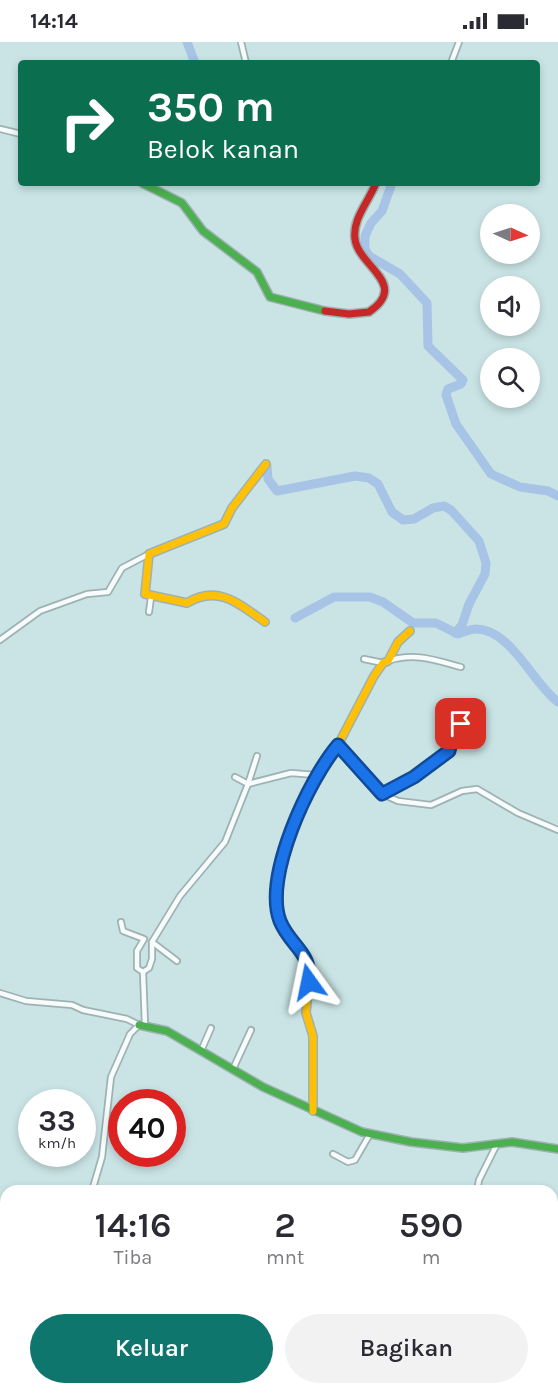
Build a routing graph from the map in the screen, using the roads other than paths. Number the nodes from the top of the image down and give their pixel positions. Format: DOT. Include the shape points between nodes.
graph roads {
  1 [pos="241,42"];
  2 [pos="459,42"];
  3 [pos="245,60"];
  4 [pos="452,60"];
  5 [pos="0,129"];
  6 [pos="18,133"];
  7 [pos="149,186"];
  8 [pos="374,186"];
  9 [pos="266,464"];
  10 [pos="149,554"];
  11 [pos="151,597"];
  12 [pos="149,612"];
  13 [pos="265,622"];
  14 [pos="410,631"];
  15 [pos="0,640"];
  16 [pos="364,659"];
  17 [pos="386,662"];
  18 [pos="460,667"];
  19 [pos="474,726"];
  20 [pos="338,745"];
  21 [pos="257,756"];
  22 [pos="316,776"];
  23 [pos="234,777"];
  24 [pos="249,784"];
  25 [pos="382,794"];
  26 [pos="558,830"];
  27 [pos="121,922"];
  28 [pos="144,939"];
  29 [pos="152,942"];
  30 [pos="177,961"];
  31 [pos="143,972"];
  32 [pos="0,993"];
  33 [pos="142,1025"];
  34 [pos="211,1028"];
  35 [pos="251,1030"];
  36 [pos="201,1051"];
  37 [pos="233,1069"];
  38 [pos="313,1111"];
  39 [pos="370,1134"];
  40 [pos="497,1144"];
  41 [pos="558,1149"];
  42 [pos="333,1154"];
  43 [pos="94,1185"];
  44 [pos="478,1185"];
  1 -- 3 [label="street"];
  2 -- 4 [label="street"];
  5 -- 6 [label="street"];
  7 -- 8 [label="street" via="177,199 203,231 253,268 270,297 349,315 368,312 385,289 382,275 358,251 355,242 357,221"];
  9 -- 10 [label="street" via="224,524"];
  10 -- 11 [label="street" via="145,594"];
  10 -- 15 [label="street" via="122,568 108,592 87,594 40,611"];
  11 -- 12 [label="street"];
  11 -- 13 [label="street" via="187,603 200,595 229,597"];
  14 -- 17 [label="street"];
  16 -- 17 [label="street"];
  17 -- 18 [label="street" via="410,655"];
  17 -- 20 [label="street"];
  19 -- 25 [label="street" via="455,725 449,751"];
  20 -- 22 [label="street"];
  20 -- 25 [label="street"];
  21 -- 24 [label="street"];
  22 -- 24 [label="street" via="291,773"];
  22 -- 38 [label="street" via="281,858 278,913 309,967 306,1013 313,1036"];
  23 -- 24 [label="street"];
  24 -- 29 [label="street" via="225,842 180,896"];
  25 -- 26 [label="street" via="398,801 431,805 462,791 477,789"];
  27 -- 28 [label="street" via="123,931"];
  28 -- 29 [label="street"];
  28 -- 31 [label="street" via="136,957 137,968"];
  29 -- 30 [label="street"];
  29 -- 31 [label="street" via="152,959"];
  31 -- 33 [label="street"];
  32 -- 33 [label="street" via="26,1001 72,1005"];
  33 -- 36 [label="street" via="166,1031"];
  33 -- 43 [label="street" via="130,1034 111,1077 102,1157"];
  34 -- 36 [label="street"];
  35 -- 37 [label="street"];
  36 -- 37 [label="street"];
  37 -- 38 [label="street"];
  38 -- 39 [label="street"];
  39 -- 40 [label="street" via="463,1148"];
  39 -- 42 [label="street" via="356,1160 348,1162"];
  40 -- 41 [label="street" via="527,1143"];
  40 -- 44 [label="street"];
}
